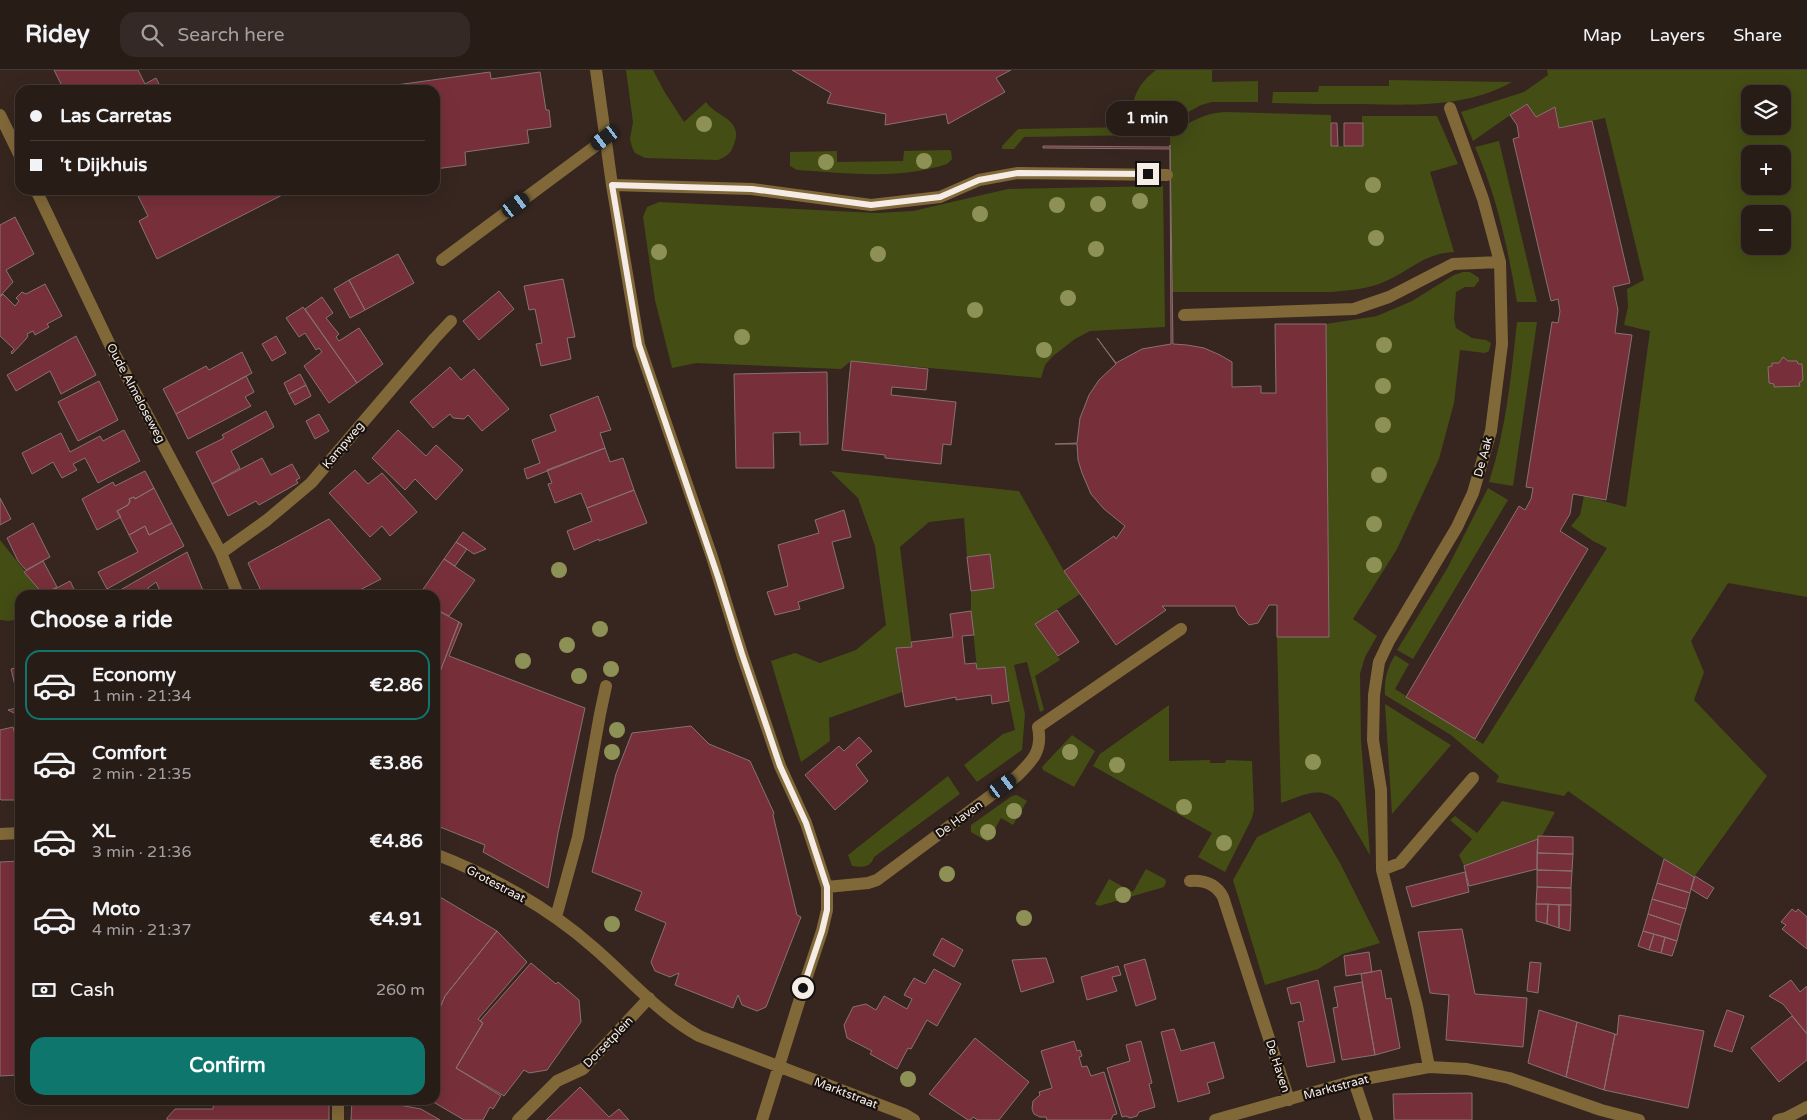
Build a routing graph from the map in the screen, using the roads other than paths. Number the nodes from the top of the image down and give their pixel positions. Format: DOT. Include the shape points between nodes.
graph roads {
  1 [pos="596,70"];
  2 [pos="1450,108"];
  3 [pos="0,115"];
  4 [pos="605,138"];
  5 [pos="15,146"];
  6 [pos="1167,175"];
  7 [pos="612,185"];
  8 [pos="38,195"];
  9 [pos="442,260"];
  10 [pos="1500,262"];
  11 [pos="1184,315"];
  12 [pos="451,321"];
  13 [pos="221,553"];
  14 [pos="236,590"];
  15 [pos="1181,630"];
  16 [pos="606,686"];
  17 [pos="1473,778"];
  18 [pos="15,833"];
  19 [pos="0,834"];
  20 [pos="440,856"];
  21 [pos="1382,870"];
  22 [pos="1190,881"];
  23 [pos="827,887"];
  24 [pos="556,917"];
  25 [pos="648,998"];
  26 [pos="779,1066"];
  27 [pos="1429,1067"];
  28 [pos="1354,1081"];
  29 [pos="1289,1100"];
  30 [pos="338,1105"];
  31 [pos="1807,1106"];
  32 [pos="1784,1119"];
  33 [pos="338,1120"];
  34 [pos="518,1120"];
  35 [pos="762,1120"];
  36 [pos="914,1120"];
  37 [pos="1215,1120"];
  38 [pos="1367,1120"];
  39 [pos="1639,1120"];
  1 -- 4 [label="street"];
  2 -- 10 [label="street, De Aak" via="1483,199"];
  3 -- 5 [label="street"];
  4 -- 7 [label="street"];
  4 -- 9 [label="street"];
  6 -- 7 [label="street" via="1018,173 979,180 940,197 871,205 752,189"];
  7 -- 23 [label="street" via="639,345 780,766 806,823"];
  8 -- 13 [label="street, Oude Almeloseweg" via="110,345"];
  10 -- 11 [label="street" via="1453,264 1389,298 1354,309"];
  10 -- 21 [label="street, De Aak" via="1502,344 1484,458 1473,493 1457,527 1379,662 1373,740 1381,790"];
  12 -- 13 [label="street, Kampweg" via="311,483"];
  13 -- 14 [label="street, Oude Almeloseweg"];
  15 -- 23 [label="street, De Haven" via="1038,727 1039,743 1034,759 1017,776 877,880"];
  16 -- 24 [label="street" via="578,837"];
  17 -- 21 [label="street" via="1400,863"];
  18 -- 19 [label="street"];
  20 -- 24 [label="street, Grotestraat" via="499,884"];
  21 -- 27 [label="street"];
  22 -- 29 [label="street, De Haven" via="1208,883 1223,897"];
  23 -- 26 [label="street" via="827,910 822,931"];
  24 -- 25 [label="street" via="594,947"];
  25 -- 26 [label="street" via="698,1036"];
  25 -- 34 [label="street, Dorsetplein" via="583,1069 557,1081"];
  26 -- 35 [label="street"];
  26 -- 36 [label="street, Marktstraat"];
  27 -- 28 [label="street, Marktstraat"];
  27 -- 39 [label="street, Marktstraat" via="1467,1069 1509,1078"];
  28 -- 29 [label="street, Marktstraat"];
  28 -- 38 [label="street"];
  29 -- 37 [label="street, Marktstraat"];
  30 -- 33 [label="street"];
  31 -- 32 [label="street"];
}
